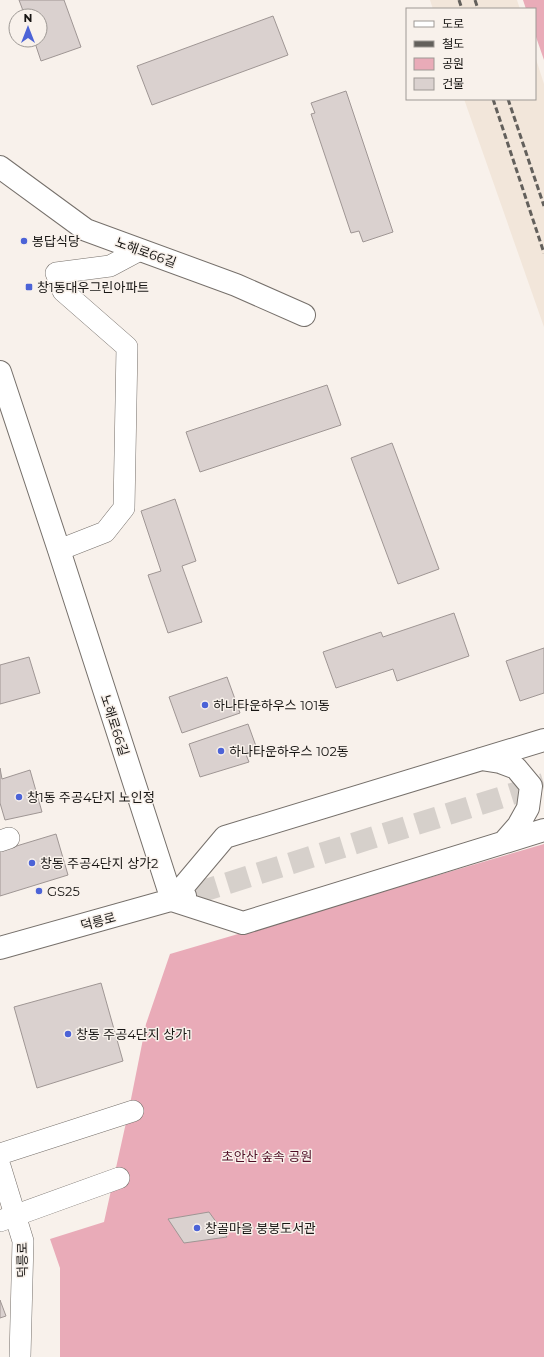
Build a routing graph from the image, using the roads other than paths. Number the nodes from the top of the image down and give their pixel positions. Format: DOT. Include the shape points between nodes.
graph roads {
  1 [pos="0,167"];
  2 [pos="140,250"];
  3 [pos="304,315"];
  4 [pos="0,372"];
  5 [pos="59,550"];
  6 [pos="544,740"];
  7 [pos="479,759"];
  8 [pos="544,830"];
  9 [pos="504,842"];
  10 [pos="196,893"];
  11 [pos="172,900"];
  12 [pos="0,948"];
  13 [pos="134,1111"];
  14 [pos="0,1154"];
  15 [pos="0,1166"];
  16 [pos="119,1178"];
  17 [pos="8,1219"];
  18 [pos="16,1356"];
  1 -- 2 [label="main road, 노해로66길" via="86,230"];
  2 -- 3 [label="main road, 노해로66길" via="236,285"];
  2 -- 5 [label="street" via="110,266 56,273 63,291 127,348 124,508 106,532"];
  4 -- 5 [label="main road, 노해로66길"];
  5 -- 11 [label="main road, 노해로66길"];
  6 -- 7 [label="main road"];
  7 -- 9 [label="main road" via="500,762 516,768 531,786 528,808 518,826"];
  7 -- 11 [label="main road" via="225,837"];
  8 -- 9 [label="main road"];
  9 -- 11 [label="main road" via="243,923"];
  10 -- 11 [label="main road, 덕릉로"];
  11 -- 12 [label="main road, 덕릉로"];
  13 -- 14 [label="street"];
  15 -- 17 [label="street, 덕릉로"];
  16 -- 17 [label="street"];
  17 -- 18 [label="street, 덕릉로" via="23,1241"];
}
